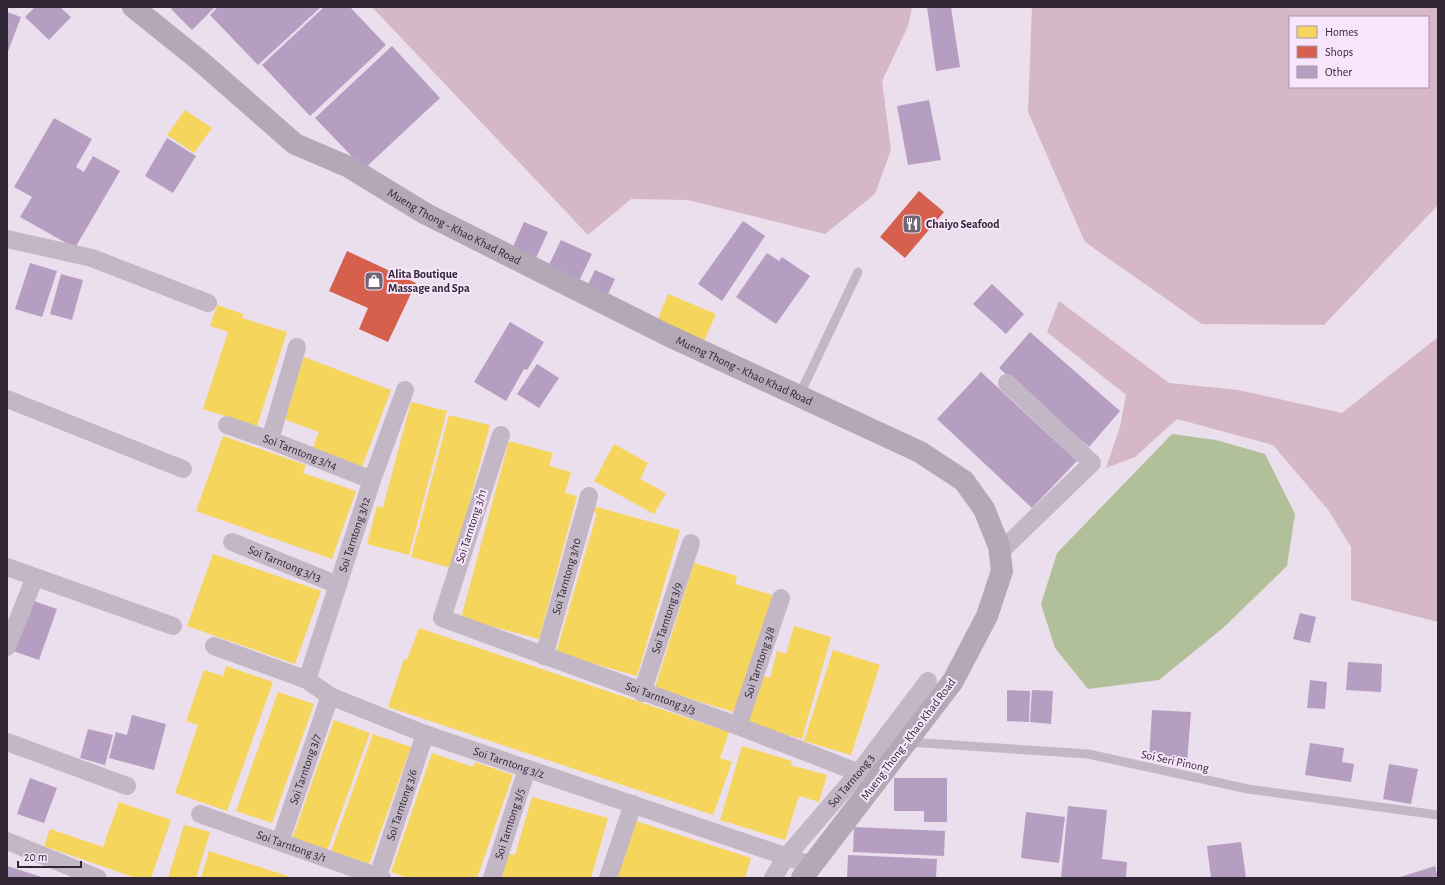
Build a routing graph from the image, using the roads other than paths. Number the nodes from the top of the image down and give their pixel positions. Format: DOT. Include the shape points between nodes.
graph roads {
  1 [pos="133,7"];
  2 [pos="7,239"];
  3 [pos="858,272"];
  4 [pos="208,304"];
  5 [pos="297,347"];
  6 [pos="1007,383"];
  7 [pos="405,390"];
  8 [pos="799,396"];
  9 [pos="7,400"];
  10 [pos="227,425"];
  11 [pos="501,435"];
  12 [pos="270,440"];
  13 [pos="183,469"];
  14 [pos="372,480"];
  15 [pos="588,496"];
  16 [pos="232,542"];
  17 [pos="691,543"];
  18 [pos="1000,552"];
  19 [pos="7,567"];
  20 [pos="35,577"];
  21 [pos="338,585"];
  22 [pos="782,598"];
  23 [pos="442,618"];
  24 [pos="173,626"];
  25 [pos="214,646"];
  26 [pos="7,647"];
  27 [pos="544,656"];
  28 [pos="307,680"];
  29 [pos="928,681"];
  30 [pos="642,693"];
  31 [pos="330,696"];
  32 [pos="738,726"];
  33 [pos="425,734"];
  34 [pos="7,742"];
  35 [pos="906,742"];
  36 [pos="527,769"];
  37 [pos="868,776"];
  38 [pos="127,786"];
  39 [pos="633,804"];
  40 [pos="200,814"];
  41 [pos="1438,815"];
  42 [pos="7,841"];
  43 [pos="280,842"];
  44 [pos="786,857"];
  45 [pos="806,872"];
  46 [pos="380,877"];
  47 [pos="98,878"];
  48 [pos="492,878"];
  49 [pos="608,878"];
  50 [pos="773,878"];
  1 -- 8 [label="street, Mueng Thong - Khao Khad Road" via="199,60 295,144 350,167 426,214 658,331"];
  2 -- 4 [label="street" via="92,258"];
  3 -- 8 [label="lane"];
  5 -- 12 [label="street"];
  6 -- 18 [label="street" via="1092,463"];
  7 -- 14 [label="street, Soi Tarntong 3/12"];
  8 -- 18 [label="street, Mueng Thong - Khao Khad Road" via="920,452 964,481 984,509"];
  9 -- 13 [label="street"];
  10 -- 12 [label="street, Soi Tarntong 3/14"];
  11 -- 23 [label="street, Soi Tarntong 3/11"];
  12 -- 14 [label="street, Soi Tarntong 3/14"];
  14 -- 21 [label="street, Soi Tarntong 3/12"];
  15 -- 27 [label="street, Soi Tarntong 3/10"];
  16 -- 21 [label="street, Soi Tarntong 3/13"];
  17 -- 30 [label="street, Soi Tarntong 3/9"];
  18 -- 35 [label="street, Mueng Thong - Khao Khad Road" via="1002,571 987,616 953,681"];
  19 -- 20 [label="street"];
  20 -- 24 [label="street"];
  20 -- 26 [label="street"];
  21 -- 28 [label="street, Soi Tarntong 3/12"];
  22 -- 32 [label="street, Soi Tarntong 3/8"];
  23 -- 27 [label="street, Soi Tarntong 3/3"];
  25 -- 28 [label="street, Soi Tarntong 3/2"];
  27 -- 30 [label="street, Soi Tarntong 3/3"];
  28 -- 31 [label="street, Soi Tarntong 3/2"];
  29 -- 37 [label="street, Soi Tarntong 3"];
  30 -- 32 [label="street, Soi Tarntong 3/3"];
  31 -- 33 [label="street, Soi Tarntong 3/2"];
  31 -- 43 [label="street, Soi Tarntong 3/7"];
  32 -- 37 [label="street, Soi Tarntong 3/3"];
  33 -- 36 [label="street, Soi Tarntong 3/2"];
  33 -- 46 [label="street, Soi Tarntong 3/6"];
  34 -- 38 [label="street"];
  35 -- 37 [label="street, Mueng Thong - Khao Khad Road"];
  35 -- 41 [label="lane, Soi Seri Pinong" via="1088,754 1248,789"];
  36 -- 39 [label="street, Soi Tarntong 3/2"];
  36 -- 48 [label="street, Soi Tarntong 3/5"];
  37 -- 44 [label="street, Soi Tarntong 3"];
  37 -- 45 [label="street, Mueng Thong - Khao Khad Road" via="846,818"];
  39 -- 44 [label="street, Soi Tarntong 3/2"];
  39 -- 49 [label="street"];
  40 -- 43 [label="street, Soi Tarntong 3/1"];
  42 -- 47 [label="street"];
  43 -- 46 [label="street, Soi Tarntong 3/1"];
  44 -- 45 [label="street, Soi Tarntong 3/2"];
  44 -- 50 [label="street, Soi Tarntong 3"];
}
